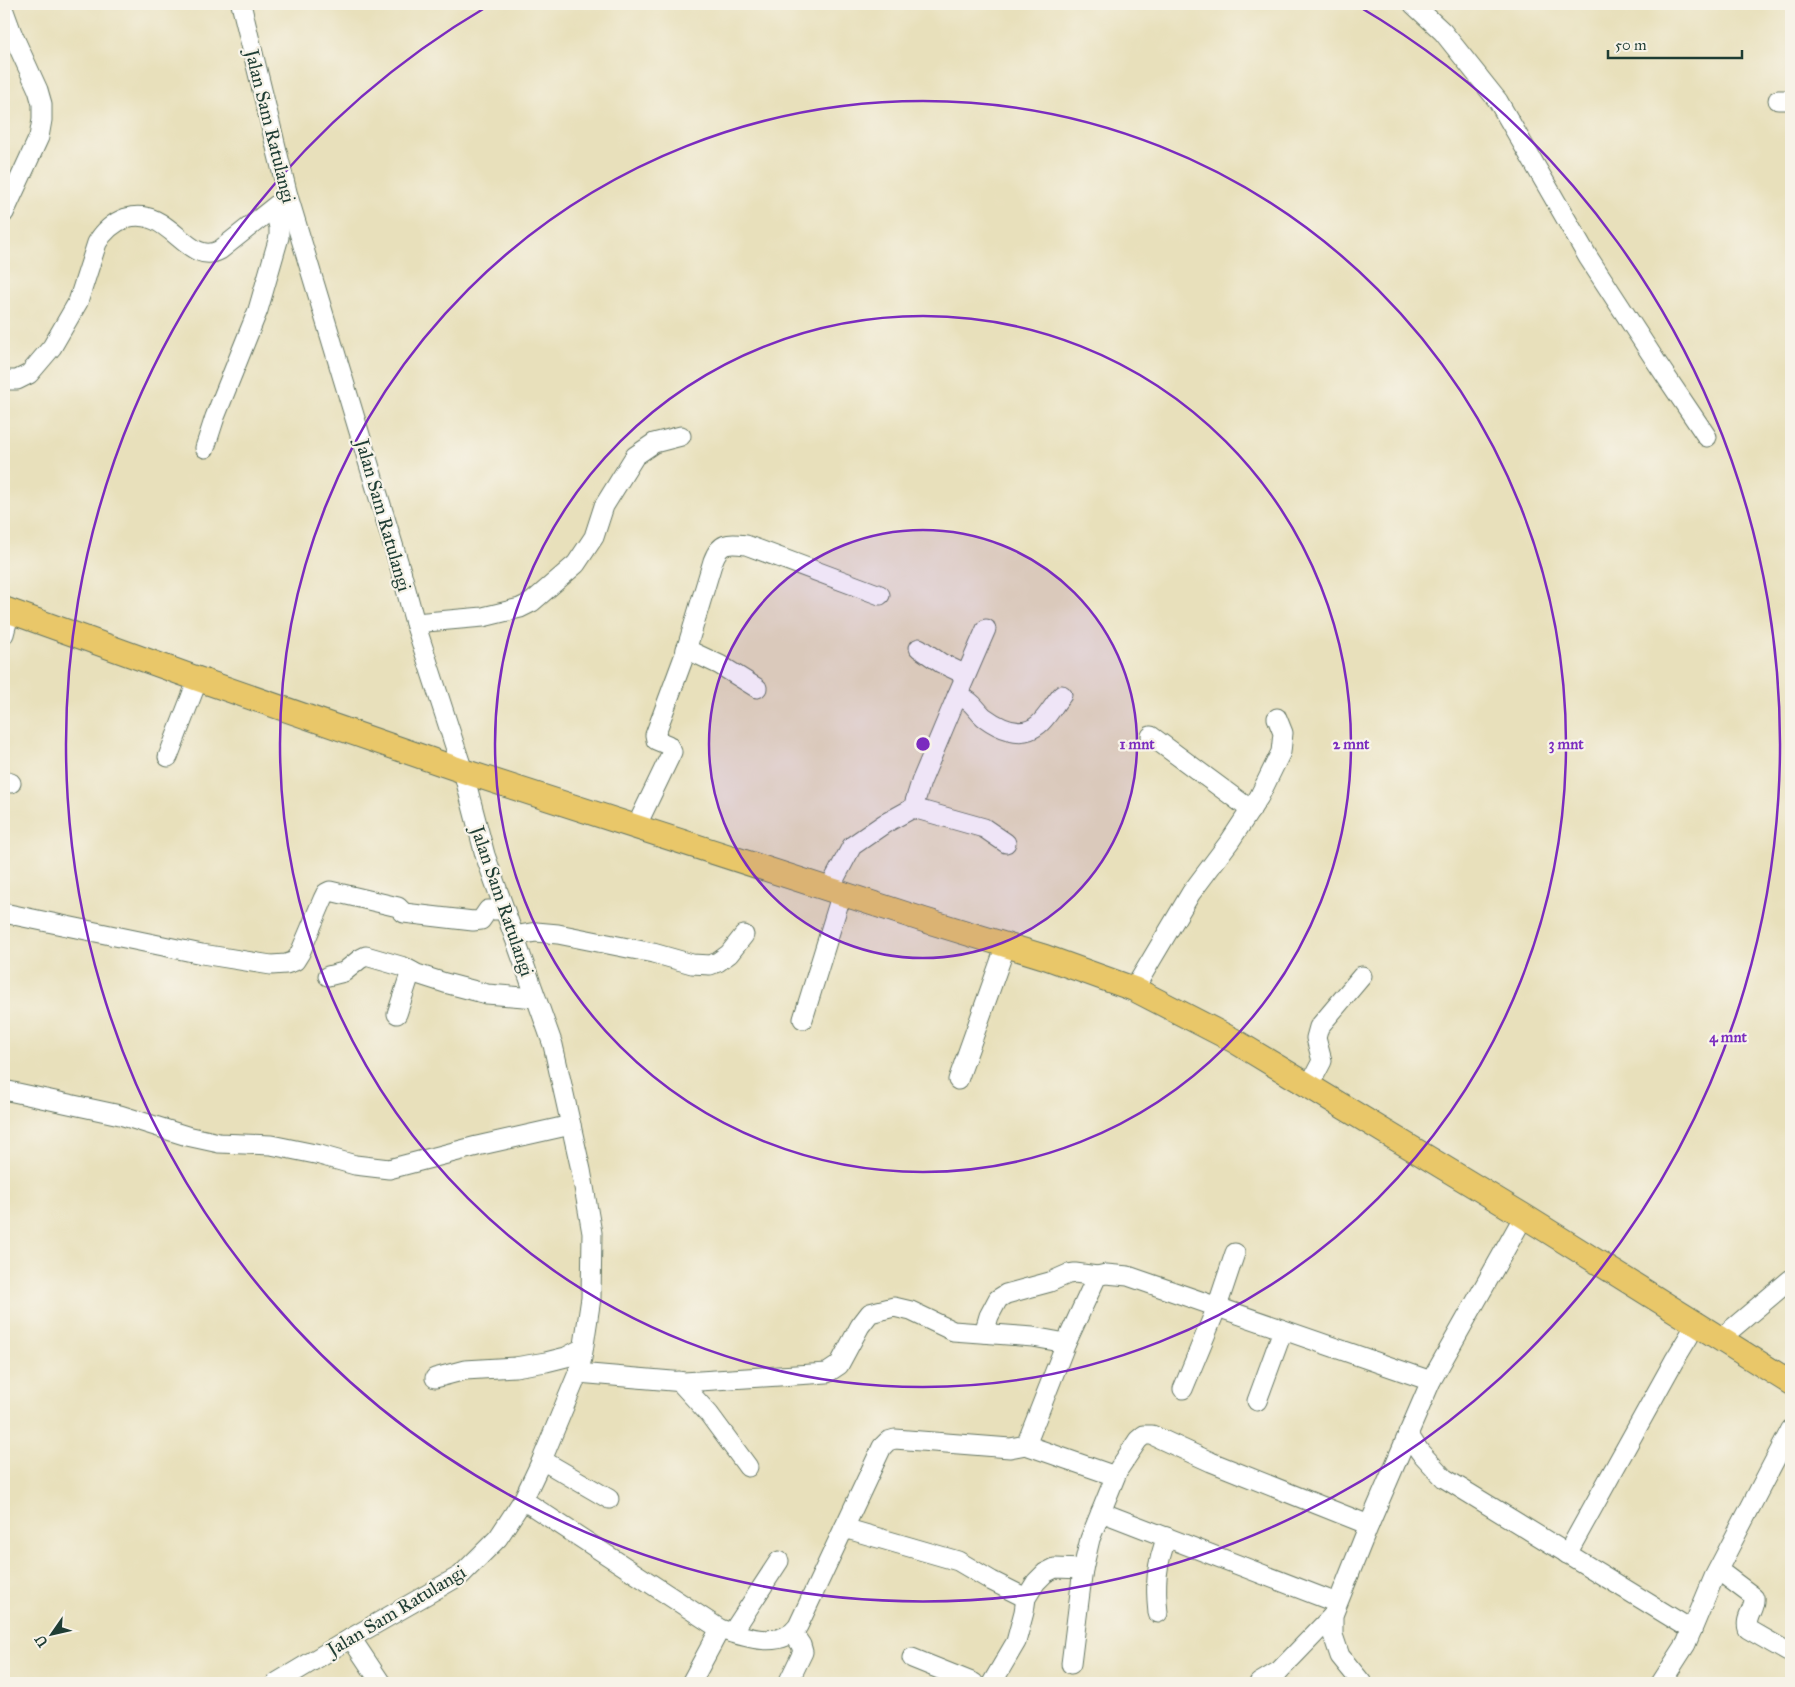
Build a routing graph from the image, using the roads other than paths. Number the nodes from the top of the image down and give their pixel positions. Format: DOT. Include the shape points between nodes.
graph roads {
  1 [pos="241,4"];
  2 [pos="1414,4"];
  3 [pos="4,11"];
  4 [pos="288,196"];
  5 [pos="274,208"];
  6 [pos="4,213"];
  7 [pos="4,380"];
  8 [pos="680,436"];
  9 [pos="1707,437"];
  10 [pos="205,448"];
  11 [pos="880,596"];
  12 [pos="7,610"];
  13 [pos="414,624"];
  14 [pos="986,629"];
  15 [pos="4,634"];
  16 [pos="919,648"];
  17 [pos="686,649"];
  18 [pos="966,675"];
  19 [pos="198,679"];
  20 [pos="757,688"];
  21 [pos="1062,695"];
  22 [pos="957,696"];
  23 [pos="1277,718"];
  24 [pos="1150,736"];
  25 [pos="168,757"];
  26 [pos="463,770"];
  27 [pos="913,808"];
  28 [pos="1251,810"];
  29 [pos="636,827"];
  30 [pos="1006,843"];
  31 [pos="835,891"];
  32 [pos="504,910"];
  33 [pos="4,913"];
  34 [pos="744,934"];
  35 [pos="514,936"];
  36 [pos="1006,945"];
  37 [pos="411,971"];
  38 [pos="328,976"];
  39 [pos="1362,976"];
  40 [pos="1134,989"];
  41 [pos="536,998"];
  42 [pos="397,1014"];
  43 [pos="803,1019"];
  44 [pos="958,1080"];
  45 [pos="1309,1086"];
  46 [pos="4,1090"];
  47 [pos="571,1125"];
  48 [pos="1524,1216"];
  49 [pos="1235,1253"];
  50 [pos="1097,1276"];
  51 [pos="1791,1279"];
  52 [pos="1217,1307"];
  53 [pos="1697,1323"];
  54 [pos="1282,1330"];
  55 [pos="984,1333"];
  56 [pos="1721,1338"];
  57 [pos="1066,1343"];
  58 [pos="583,1348"];
  59 [pos="578,1373"];
  60 [pos="435,1378"];
  61 [pos="679,1381"];
  62 [pos="1431,1381"];
  63 [pos="1791,1383"];
  64 [pos="1183,1390"];
  65 [pos="1257,1400"];
  66 [pos="1791,1429"];
  67 [pos="1408,1434"];
  68 [pos="1026,1445"];
  69 [pos="542,1460"];
  70 [pos="748,1468"];
  71 [pos="1115,1476"];
  72 [pos="609,1499"];
  73 [pos="523,1500"];
  74 [pos="1101,1512"];
  75 [pos="1368,1525"];
  76 [pos="844,1528"];
  77 [pos="1166,1537"];
  78 [pos="1567,1554"];
  79 [pos="779,1561"];
  80 [pos="1082,1569"];
  81 [pos="1718,1570"];
  82 [pos="1026,1598"];
  83 [pos="1335,1609"];
  84 [pos="1158,1613"];
  85 [pos="1692,1630"];
  86 [pos="726,1631"];
  87 [pos="793,1633"];
  88 [pos="351,1638"];
  89 [pos="1788,1652"];
  90 [pos="912,1658"];
  91 [pos="1071,1664"];
  92 [pos="276,1683"];
  93 [pos="382,1683"];
  94 [pos="691,1683"];
  95 [pos="788,1683"];
  96 [pos="974,1683"];
  97 [pos="992,1683"];
  98 [pos="1259,1683"];
  99 [pos="1362,1683"];
  100 [pos="1662,1683"];
  1 -- 4 [label="street, Jalan Sam Ratulangi"];
  2 -- 9 [label="street" via="1443,32 1498,101 1588,257"];
  3 -- 6 [label="street" via="38,90 42,120 39,137"];
  4 -- 5 [label="street"];
  4 -- 13 [label="street, Jalan Sam Ratulangi"];
  5 -- 7 [label="street" via="220,250 210,254 199,253 160,222 148,217 136,216 117,222 97,243 78,302 52,346 29,374 17,380"];
  5 -- 10 [label="street" via="279,237 258,310"];
  8 -- 13 [label="street" via="654,443 636,456 604,506 594,537 576,564 532,602 483,618"];
  11 -- 17 [label="street" via="746,544 724,545 716,551"];
  12 -- 15 [label="street"];
  12 -- 19 [label="main road"];
  13 -- 26 [label="street, Jalan Sam Ratulangi"];
  14 -- 18 [label="street"];
  16 -- 18 [label="street"];
  17 -- 20 [label="street"];
  17 -- 29 [label="street" via="654,737 668,745 672,752"];
  18 -- 22 [label="street"];
  19 -- 25 [label="street"];
  19 -- 26 [label="main road"];
  21 -- 22 [label="street" via="1038,725 1019,733 996,724 983,716 969,700"];
  22 -- 27 [label="street"];
  23 -- 28 [label="street" via="1283,733 1280,752"];
  24 -- 28 [label="street"];
  26 -- 29 [label="main road"];
  26 -- 32 [label="street, Jalan Sam Ratulangi" via="484,856"];
  27 -- 30 [label="street" via="984,828"];
  27 -- 31 [label="street" via="852,846"];
  28 -- 40 [label="street" via="1191,894"];
  29 -- 31 [label="main road"];
  31 -- 36 [label="main road"];
  31 -- 43 [label="street"];
  32 -- 33 [label="street" via="488,910 481,920 473,921 404,913 398,907 330,891 323,899 295,961 271,965"];
  32 -- 35 [label="street, Jalan Sam Ratulangi"];
  34 -- 35 [label="street" via="729,954 710,965 692,964 558,934 536,932"];
  35 -- 41 [label="street, Jalan Sam Ratulangi"];
  36 -- 40 [label="main road"];
  36 -- 44 [label="street"];
  37 -- 38 [label="street" via="366,956 344,972"];
  37 -- 41 [label="street" via="487,994"];
  37 -- 42 [label="street"];
  39 -- 45 [label="street" via="1319,1027 1316,1038 1322,1061"];
  40 -- 45 [label="main road" via="1233,1040"];
  41 -- 47 [label="street, Jalan Sam Ratulangi" via="553,1045"];
  45 -- 48 [label="main road"];
  46 -- 47 [label="street" via="120,1115 220,1143 270,1145 355,1165 389,1169"];
  47 -- 58 [label="street, Jalan Sam Ratulangi" via="592,1233 591,1298"];
  48 -- 53 [label="main road"];
  48 -- 62 [label="street"];
  49 -- 52 [label="street"];
  50 -- 52 [label="street" via="1128,1276"];
  50 -- 55 [label="street" via="1068,1274 1006,1294 998,1299"];
  50 -- 57 [label="street"];
  51 -- 56 [label="street"];
  52 -- 54 [label="street"];
  52 -- 64 [label="street"];
  53 -- 56 [label="main road"];
  53 -- 78 [label="street"];
  54 -- 62 [label="street"];
  54 -- 65 [label="street"];
  55 -- 57 [label="street"];
  55 -- 61 [label="street" via="953,1331 911,1311 894,1307 870,1313 839,1365 827,1372"];
  56 -- 63 [label="main road"];
  57 -- 68 [label="street"];
  58 -- 59 [label="street, Jalan Sam Ratulangi"];
  58 -- 60 [label="street" via="546,1362 465,1370"];
  59 -- 61 [label="street"];
  59 -- 69 [label="street, Jalan Sam Ratulangi"];
  61 -- 70 [label="street" via="709,1414"];
  62 -- 67 [label="street"];
  66 -- 81 [label="street"];
  67 -- 75 [label="street"];
  67 -- 78 [label="street" via="1444,1478"];
  68 -- 71 [label="street"];
  68 -- 76 [label="street" via="1010,1448 888,1441 882,1447"];
  69 -- 72 [label="street"];
  69 -- 73 [label="street, Jalan Sam Ratulangi"];
  71 -- 74 [label="street"];
  71 -- 75 [label="street" via="1138,1440 1144,1435 1152,1435"];
  73 -- 86 [label="street"];
  73 -- 88 [label="street, Jalan Sam Ratulangi" via="498,1538 460,1575"];
  74 -- 77 [label="street"];
  74 -- 80 [label="street"];
  75 -- 83 [label="street"];
  76 -- 82 [label="street" via="958,1561"];
  76 -- 87 [label="street"];
  77 -- 83 [label="street"];
  77 -- 84 [label="street" via="1155,1587"];
  78 -- 85 [label="street"];
  79 -- 86 [label="street"];
  80 -- 82 [label="street" via="1055,1568 1045,1573"];
  80 -- 91 [label="street"];
  81 -- 85 [label="street"];
  81 -- 89 [label="street" via="1754,1597 1746,1624 1748,1629"];
  82 -- 97 [label="street" via="1016,1642"];
  83 -- 98 [label="street" via="1279,1671"];
  83 -- 99 [label="street" via="1333,1635 1340,1656"];
  85 -- 100 [label="street"];
  86 -- 87 [label="street" via="772,1640"];
  86 -- 94 [label="street"];
  87 -- 95 [label="street" via="803,1652"];
  88 -- 92 [label="street, Jalan Sam Ratulangi"];
  88 -- 93 [label="street"];
  90 -- 96 [label="street"];
}
